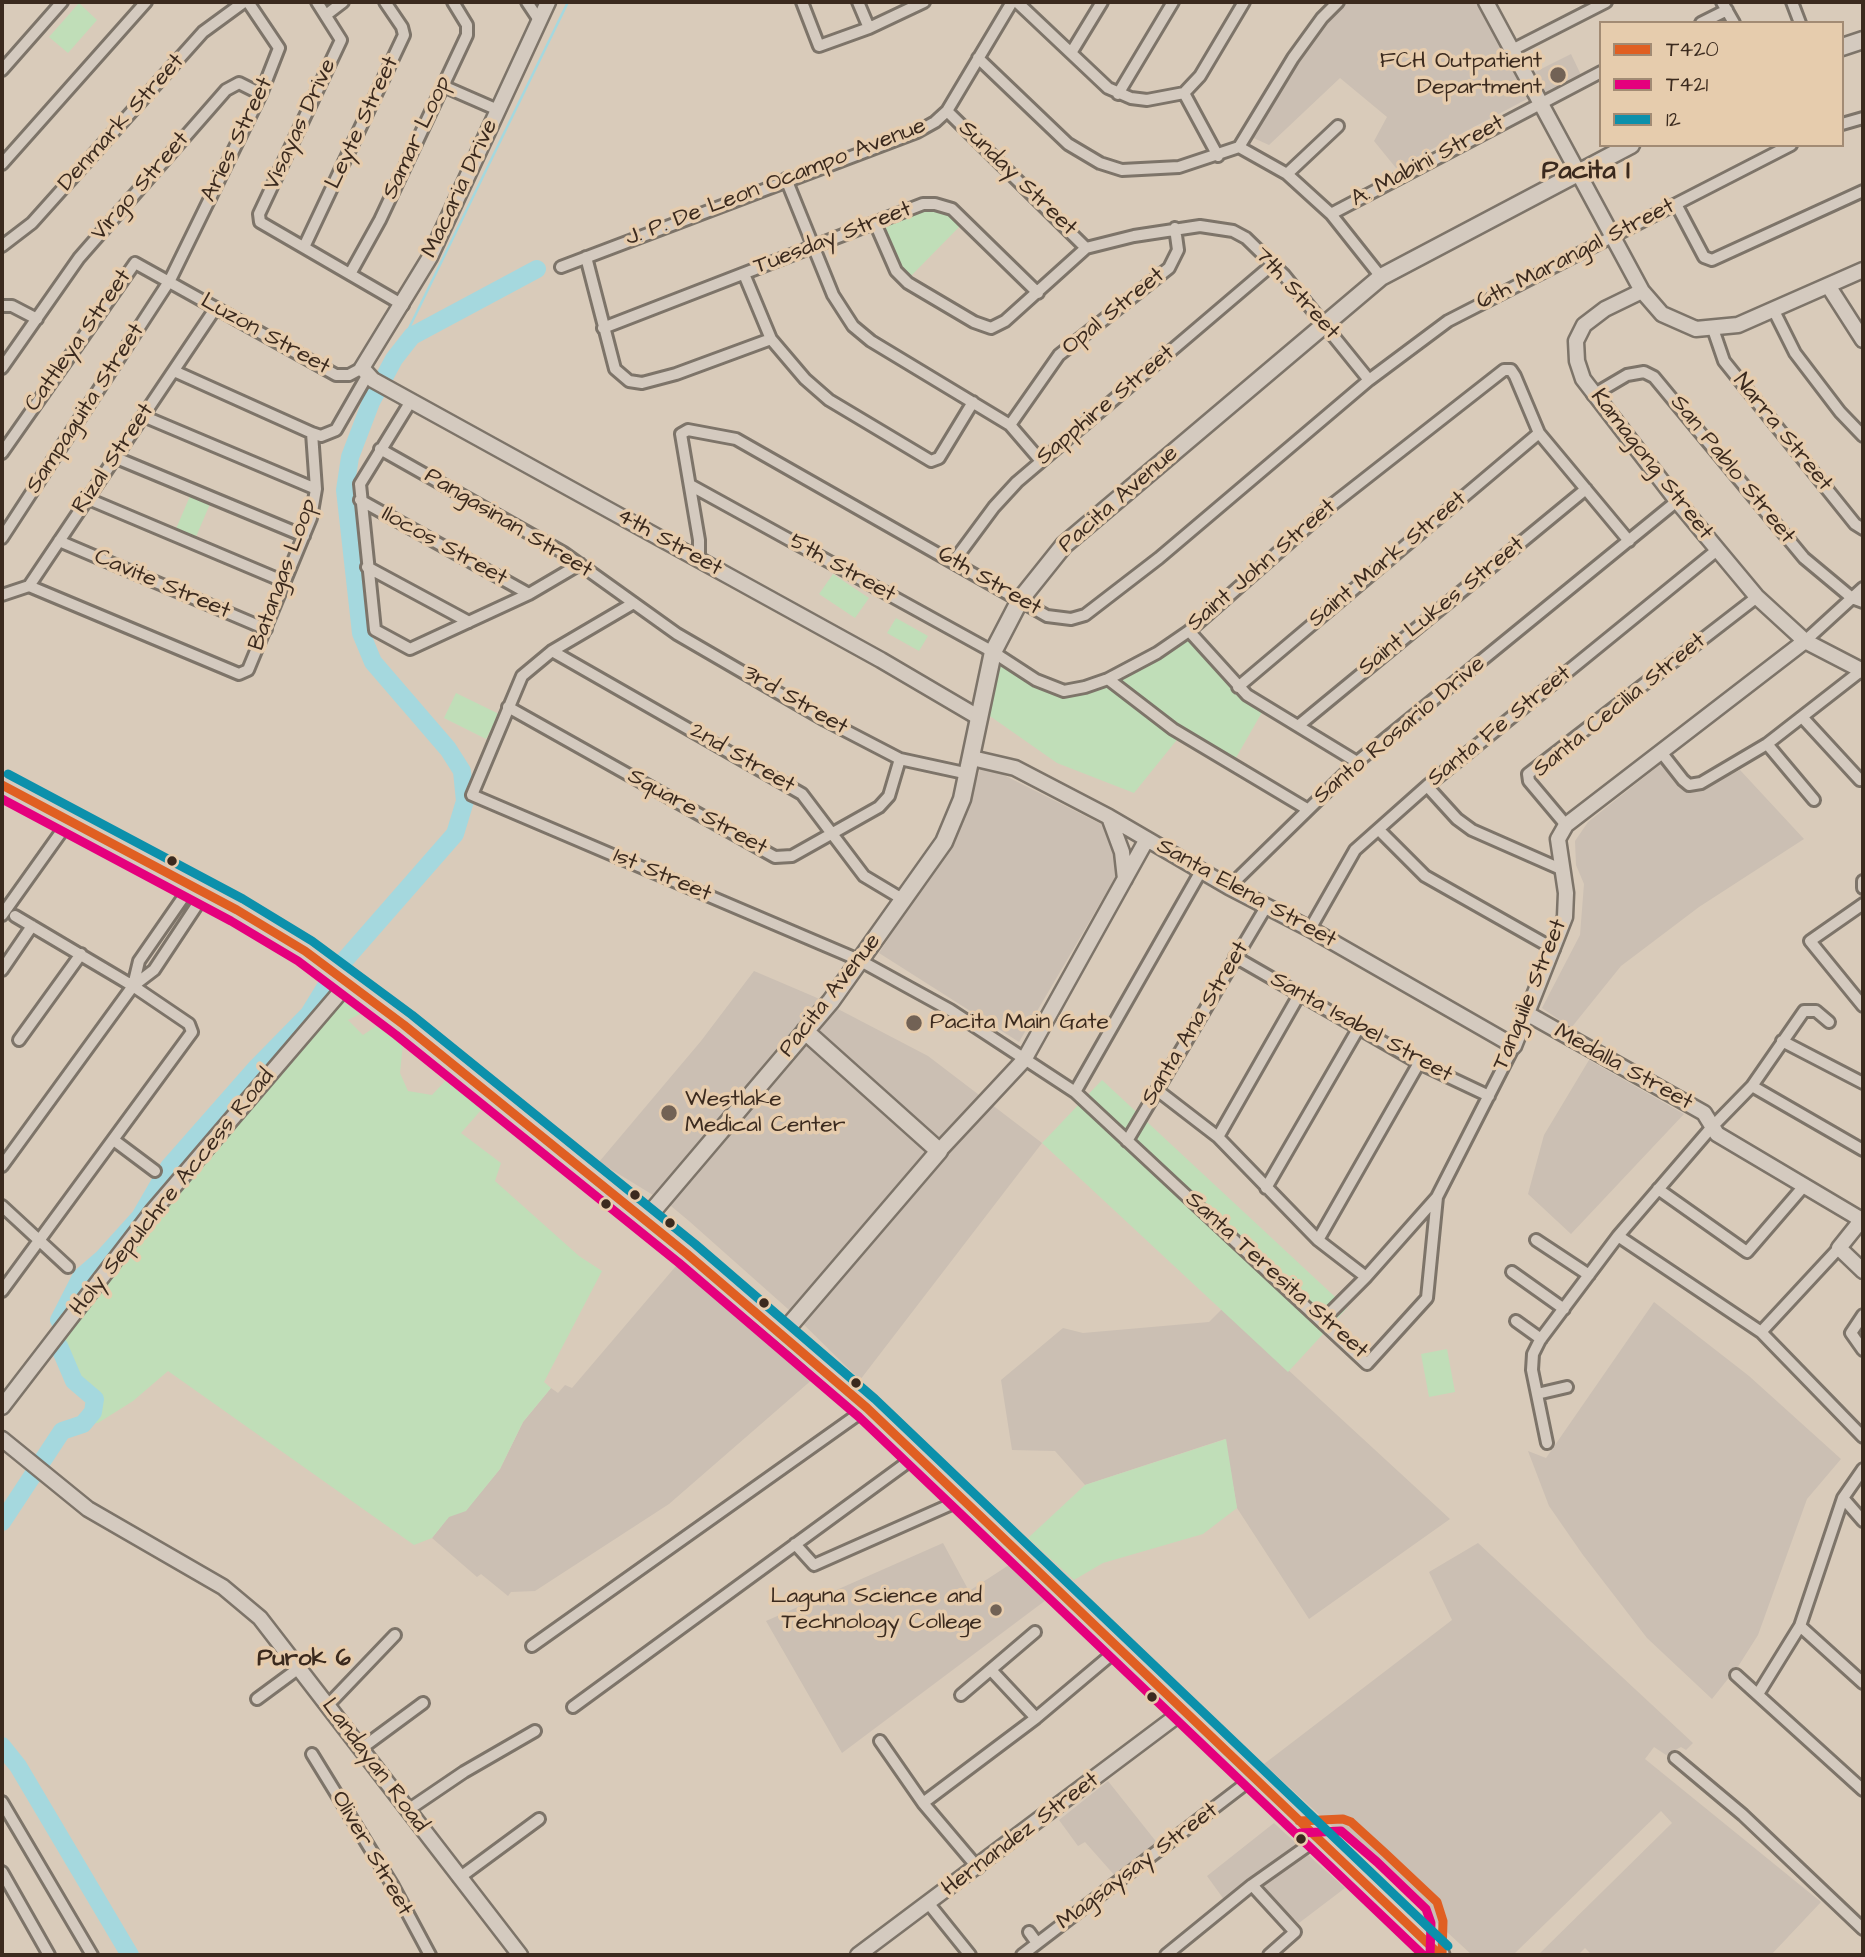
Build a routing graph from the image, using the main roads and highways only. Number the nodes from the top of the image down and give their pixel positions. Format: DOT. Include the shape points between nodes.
graph roads {
  1 [pos="1863,40"];
  2 [pos="1844,46"];
  3 [pos="1627,147"];
  4 [pos="2,785"];
  5 [pos="805,1031"];
  6 [pos="645,1220"];
  7 [pos="783,1333"];
  8 [pos="1440,1955"];
  1 -- 2 [label="main road"];
  3 -- 5 [label="main road, Pacita Avenue" via="1381,277 1064,545 1020,600 993,652 970,766 949,831 904,900"];
  4 -- 6 [label="highway" via="198,890 340,975"];
  5 -- 6 [label="main road, Pacita Avenue"];
  5 -- 7 [label="main road" via="939,1152"];
  6 -- 7 [label="highway"];
  7 -- 8 [label="highway"];
}
